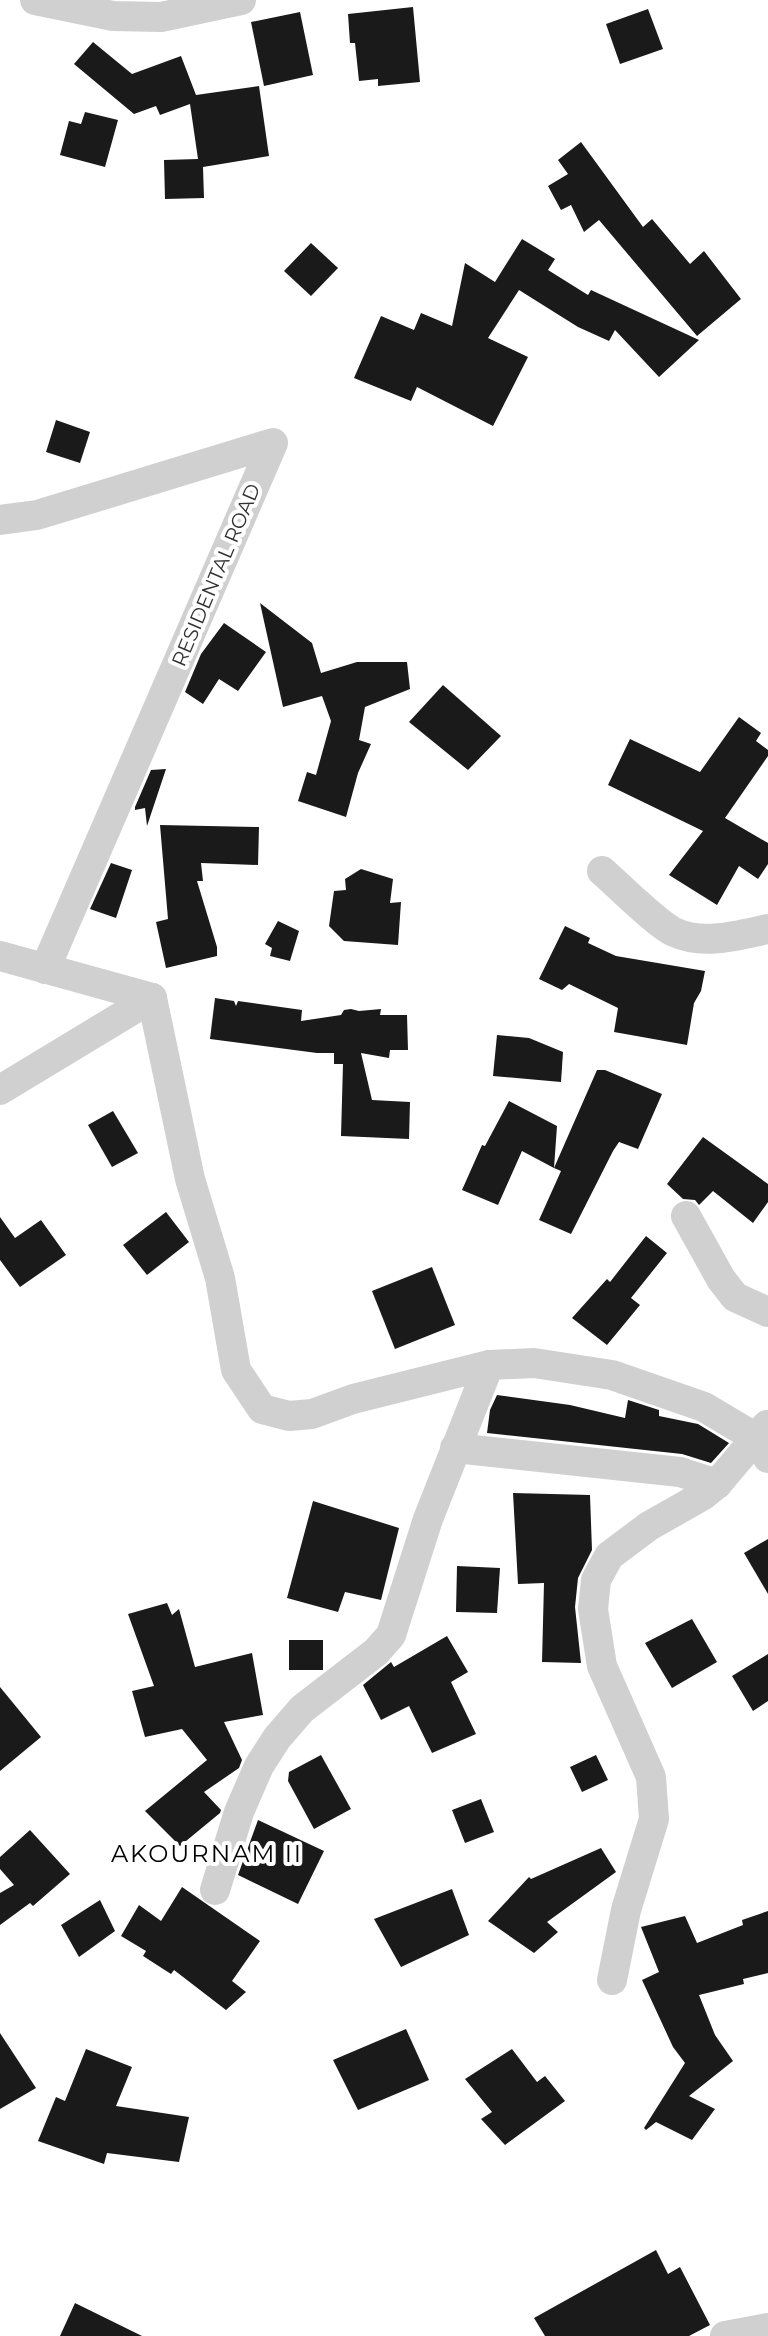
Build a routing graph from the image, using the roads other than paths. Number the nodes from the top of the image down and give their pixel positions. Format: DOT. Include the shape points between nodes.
graph roads {
  1 [pos="35,0"];
  2 [pos="241,0"];
  3 [pos="0,520"];
  4 [pos="602,871"];
  5 [pos="768,929"];
  6 [pos="0,956"];
  7 [pos="45,969"];
  8 [pos="152,998"];
  9 [pos="0,1090"];
  10 [pos="686,1216"];
  11 [pos="768,1312"];
  12 [pos="489,1365"];
  13 [pos="764,1440"];
  14 [pos="455,1448"];
  15 [pos="717,1484"];
  16 [pos="215,1890"];
  17 [pos="612,1980"];
  18 [pos="768,2328"];
  19 [pos="725,2336"];
  1 -- 2 [label="street" via="113,16 161,17"];
  3 -- 7 [label="street, RESIDENTAL ROAD" via="37,515 273,443"];
  4 -- 5 [label="street" via="673,932 717,938"];
  6 -- 7 [label="street"];
  7 -- 8 [label="street"];
  8 -- 9 [label="street"];
  8 -- 12 [label="street" via="190,1179 220,1278 236,1370 262,1409 289,1416 312,1414"];
  10 -- 11 [label="street" via="735,1297"];
  12 -- 13 [label="street" via="534,1363 612,1375 704,1407"];
  12 -- 14 [label="street"];
  13 -- 15 [label="street"];
  14 -- 15 [label="street" via="680,1472"];
  14 -- 16 [label="street" via="391,1635 302,1709 277,1738 239,1812"];
  15 -- 17 [label="street" via="609,1556 596,1580 593,1609 602,1666 651,1777 654,1819 626,1910"];
  18 -- 19 [label="street"];
}
